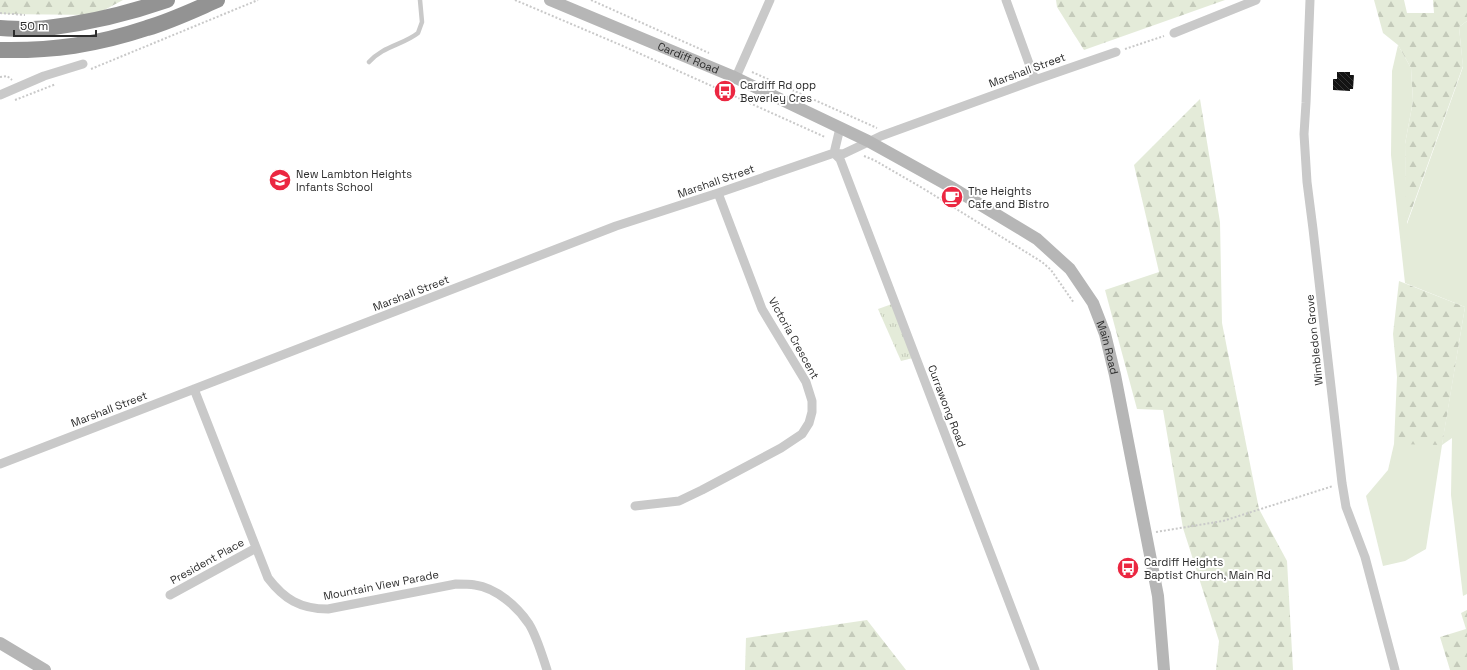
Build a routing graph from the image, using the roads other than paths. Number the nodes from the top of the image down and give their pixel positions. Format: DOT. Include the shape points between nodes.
graph roads {
  1 [pos="167,0"];
  2 [pos="217,0"];
  3 [pos="420,0"];
  4 [pos="550,0"];
  5 [pos="770,0"];
  6 [pos="1006,0"];
  7 [pos="1256,0"];
  8 [pos="1310,0"];
  9 [pos="0,28"];
  10 [pos="1174,33"];
  11 [pos="0,50"];
  12 [pos="1116,52"];
  13 [pos="370,62"];
  14 [pos="84,68"];
  15 [pos="736,77"];
  16 [pos="1035,80"];
  17 [pos="0,95"];
  18 [pos="840,128"];
  19 [pos="868,141"];
  20 [pos="834,153"];
  21 [pos="718,193"];
  22 [pos="194,389"];
  23 [pos="0,464"];
  24 [pos="635,506"];
  25 [pos="256,548"];
  26 [pos="170,595"];
  27 [pos="0,642"];
  28 [pos="45,670"];
  29 [pos="547,670"];
  30 [pos="1035,670"];
  31 [pos="1164,670"];
  32 [pos="1395,670"];
  1 -- 9 [label="highway" via="127,14 84,24 46,28"];
  2 -- 11 [label="highway" via="148,28 107,40 55,49"];
  3 -- 13 [label="lane" via="422,22 418,33 382,51"];
  4 -- 15 [label="main road, Cardiff Road"];
  5 -- 15 [label="street"];
  6 -- 16 [label="street"];
  7 -- 10 [label="street"];
  8 -- 32 [label="street, Wimbledon Grove" via="1304,134 1306,182 1342,483 1346,507 1365,557"];
  12 -- 16 [label="street, Marshall Street"];
  14 -- 17 [label="street" via="44,76"];
  15 -- 18 [label="main road, Cardiff Road"];
  16 -- 19 [label="street, Marshall Street"];
  18 -- 19 [label="main road, Cardiff Road"];
  18 -- 20 [label="street"];
  19 -- 20 [label="street, Marshall Street" via="843,154"];
  19 -- 31 [label="main road, Main Road" via="1037,239 1070,270 1093,303 1105,334 1115,375 1158,596"];
  20 -- 21 [label="street, Marshall Street"];
  20 -- 30 [label="street, Currawong Road" via="840,159"];
  21 -- 22 [label="street, Marshall Street" via="616,226"];
  21 -- 24 [label="street, Victoria Crescent" via="762,309 806,382 812,401 812,412 802,434 702,490 678,501"];
  22 -- 23 [label="street, Marshall Street"];
  22 -- 25 [label="street, Mountain View Parade"];
  25 -- 26 [label="street, President Place"];
  25 -- 29 [label="street, Mountain View Parade" via="268,578 277,590 288,599 316,609 328,609 456,584 474,584 492,590 506,599 528,624"];
  27 -- 28 [label="main road"];
}
